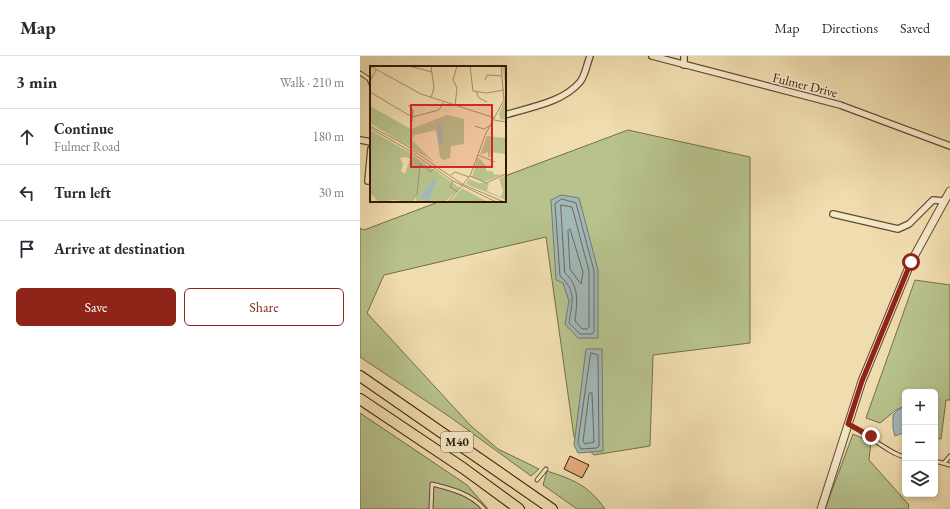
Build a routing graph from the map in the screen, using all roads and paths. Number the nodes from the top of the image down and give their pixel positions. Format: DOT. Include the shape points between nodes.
graph roads {
  1 [pos="590,56"];
  2 [pos="652,56"];
  3 [pos="684,56"];
  4 [pos="684,65"];
  5 [pos="360,73"];
  6 [pos="370,82"];
  7 [pos="506,115"];
  8 [pos="360,140"];
  9 [pos="370,142"];
  10 [pos="950,146"];
  11 [pos="370,160"];
  12 [pos="368,181"];
  13 [pos="950,191"];
  14 [pos="944,201"];
  15 [pos="832,214"];
  16 [pos="360,376"];
  17 [pos="360,399"];
  18 [pos="848,424"];
  19 [pos="950,456"];
  20 [pos="902,457"];
  21 [pos="938,462"];
  22 [pos="944,464"];
  23 [pos="950,465"];
  24 [pos="546,469"];
  25 [pos="537,480"];
  26 [pos="431,509"];
  27 [pos="484,509"];
  28 [pos="519,509"];
  29 [pos="552,509"];
  30 [pos="821,509"];
  1 -- 7 [label="street" via="581,81 566,95"];
  2 -- 4 [label="street, Fulmer Drive"];
  3 -- 4 [label="street"];
  4 -- 10 [label="street, Fulmer Drive" via="840,105"];
  5 -- 6 [label="lane"];
  8 -- 9 [label="street"];
  11 -- 12 [label="street"];
  13 -- 14 [label="street"];
  14 -- 15 [label="street" via="933,200 910,224 898,229"];
  14 -- 18 [label="street" via="911,262 862,381"];
  16 -- 29 [label="highway, M40"];
  17 -- 28 [label="highway, M40"];
  18 -- 20 [label="lane"];
  18 -- 30 [label="street"];
  19 -- 22 [label="lane"];
  21 -- 22 [label="lane"];
  22 -- 23 [label="lane"];
  24 -- 25 [label="lane"];
  26 -- 27 [label="lane" via="432,484 464,494"];
}
